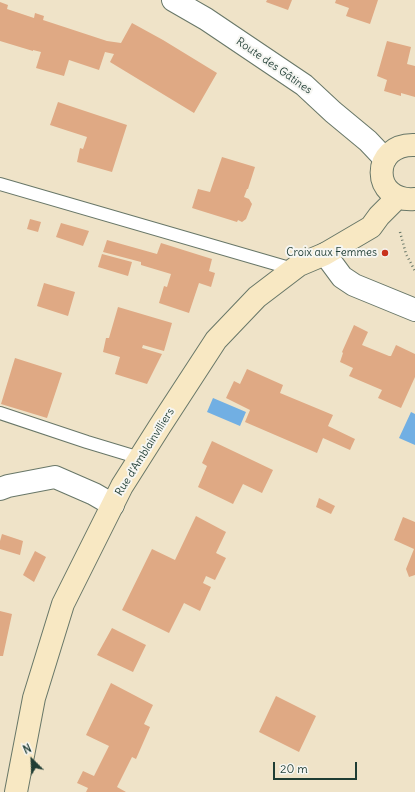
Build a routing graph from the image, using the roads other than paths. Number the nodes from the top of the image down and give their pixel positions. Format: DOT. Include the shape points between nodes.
graph roads {
  1 [pos="173,0"];
  2 [pos="415,146"];
  3 [pos="385,159"];
  4 [pos="0,184"];
  5 [pos="406,198"];
  6 [pos="325,254"];
  7 [pos="293,270"];
  8 [pos="415,310"];
  9 [pos="0,413"];
  10 [pos="140,458"];
  11 [pos="0,489"];
  12 [pos="113,505"];
  13 [pos="16,792"];
  1 -- 3 [label="street, Route des Gâtines" via="206,19 304,85"];
  2 -- 3 [label="street" via="398,147"];
  3 -- 5 [label="street" via="382,167 384,185 390,192"];
  4 -- 7 [label="lane"];
  5 -- 6 [label="street, Rue d'Amblainvilliers" via="379,216 371,227"];
  6 -- 7 [label="street, Rue d'Amblainvilliers"];
  6 -- 8 [label="street" via="342,277 354,285"];
  7 -- 10 [label="street, Rue d'Amblainvilliers" via="257,297 216,340"];
  9 -- 10 [label="lane"];
  10 -- 12 [label="street, Rue d'Amblainvilliers"];
  11 -- 12 [label="street" via="55,477"];
  12 -- 13 [label="street, Rue d'Amblainvilliers" via="63,604 34,698"];
}
